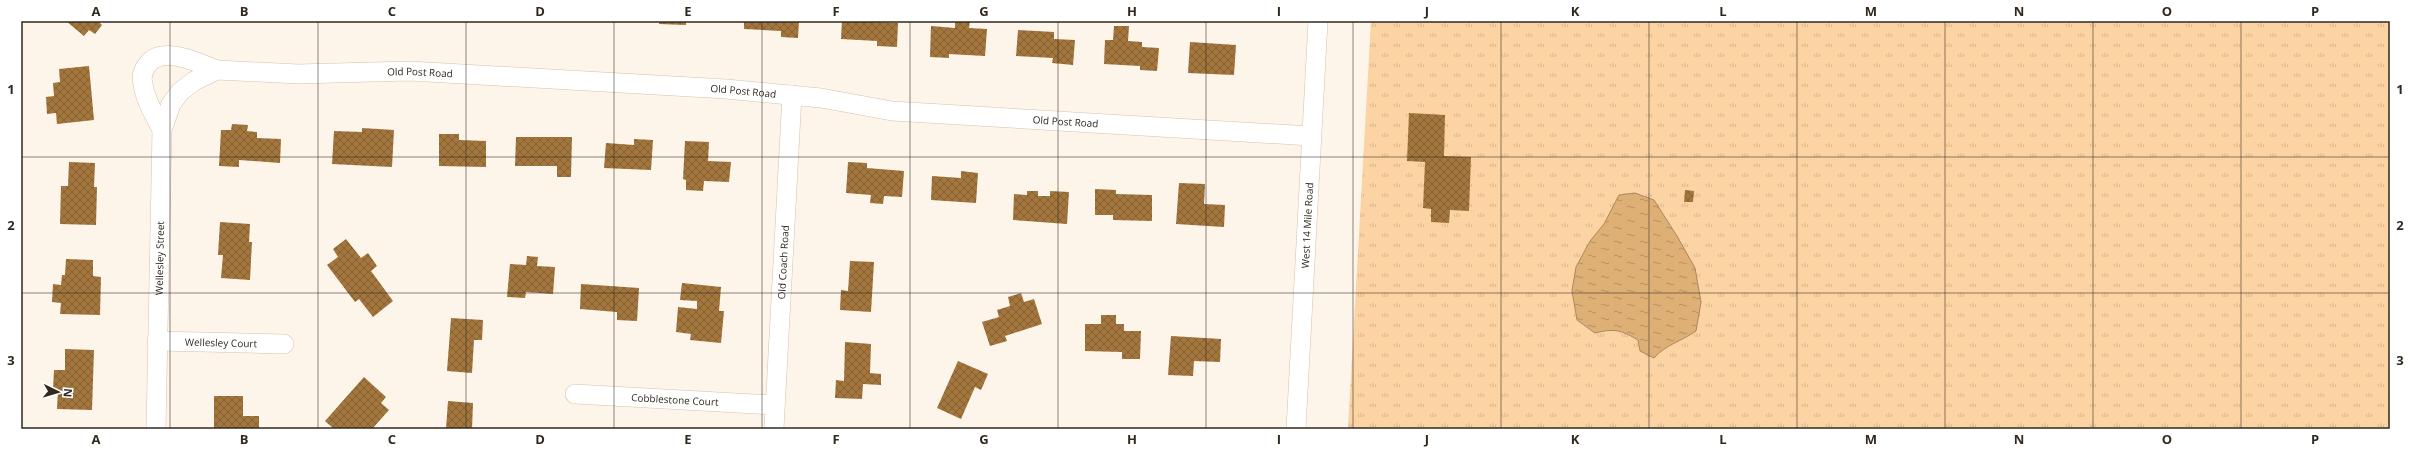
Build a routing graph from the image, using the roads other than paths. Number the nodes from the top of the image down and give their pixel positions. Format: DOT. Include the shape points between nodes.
graph roads {
  1 [pos="1318,21"];
  2 [pos="217,70"];
  3 [pos="180,92"];
  4 [pos="792,95"];
  5 [pos="162,130"];
  6 [pos="1311,136"];
  7 [pos="157,341"];
  8 [pos="284,344"];
  9 [pos="576,394"];
  10 [pos="775,405"];
  11 [pos="156,429"];
  12 [pos="774,429"];
  13 [pos="1296,429"];
  1 -- 6 [label="street, West 14 Mile Road"];
  2 -- 3 [label="street, Old Post Road" via="194,81"];
  2 -- 4 [label="street, Old Post Road" via="298,74 424,72"];
  2 -- 5 [label="street" via="174,56 159,56 151,60 143,72 142,84"];
  3 -- 5 [label="street, Wellesley Street" via="171,104"];
  4 -- 6 [label="street, Old Post Road" via="892,111"];
  4 -- 10 [label="street, Old Coach Road"];
  5 -- 7 [label="street, Wellesley Street"];
  6 -- 13 [label="street, West 14 Mile Road"];
  7 -- 8 [label="street, Wellesley Court"];
  7 -- 11 [label="street, Wellesley Street"];
  9 -- 10 [label="street, Cobblestone Court"];
  10 -- 12 [label="street, Old Coach Road"];
}
